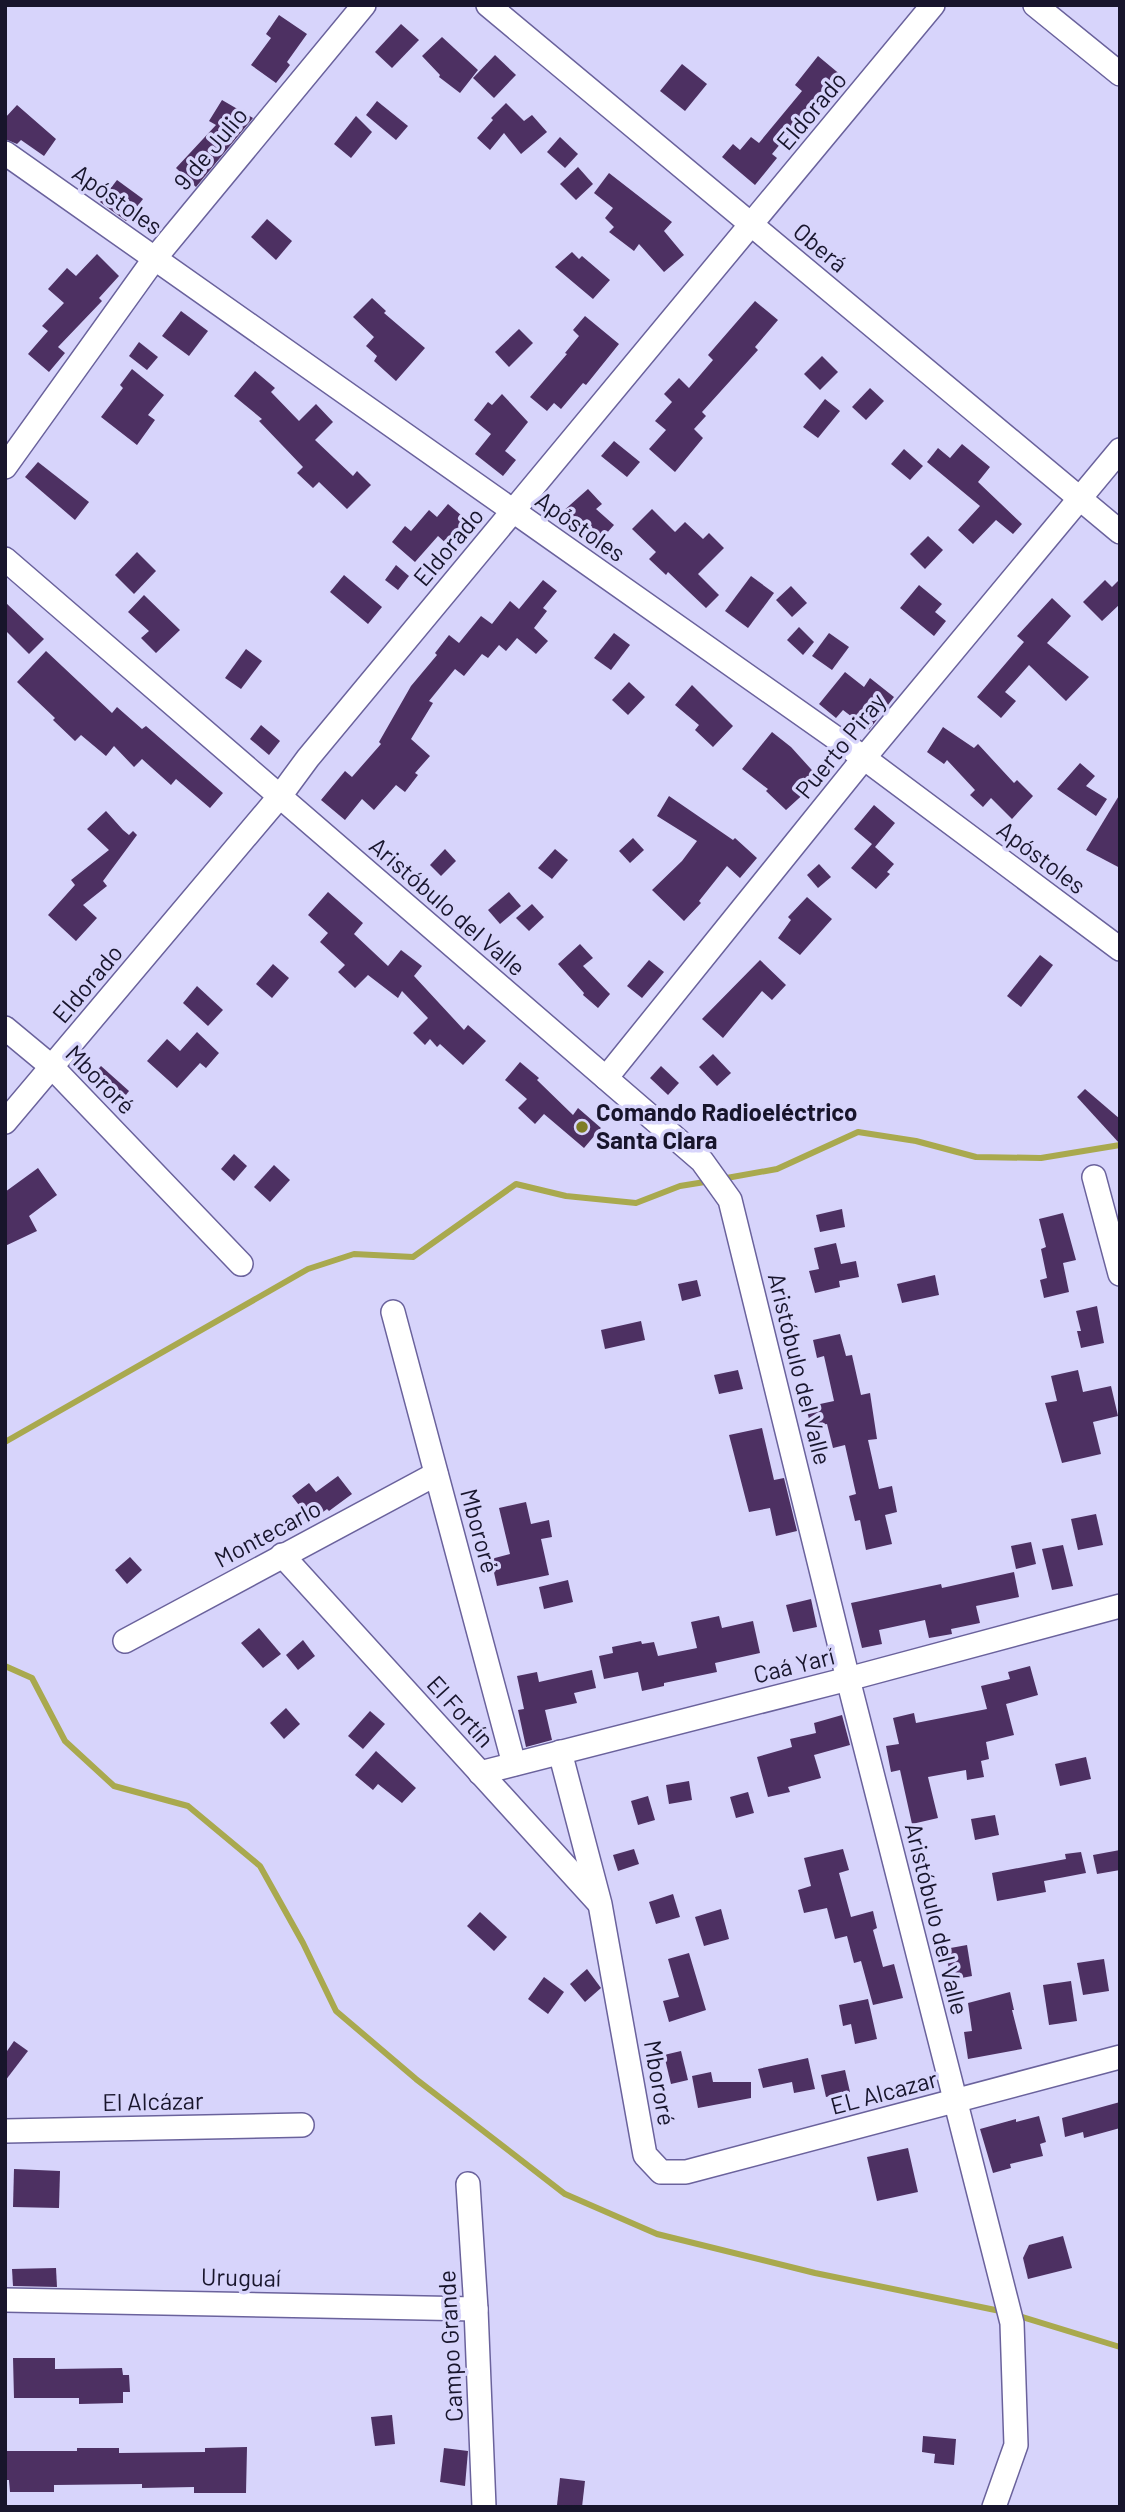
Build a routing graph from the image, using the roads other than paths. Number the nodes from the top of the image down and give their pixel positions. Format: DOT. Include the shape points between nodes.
graph roads {
  1 [pos="364,5"];
  2 [pos="488,5"];
  3 [pos="933,5"];
  4 [pos="1035,5"];
  5 [pos="1120,74"];
  6 [pos="5,153"];
  7 [pos="751,225"];
  8 [pos="155,258"];
  9 [pos="1120,450"];
  10 [pos="5,467"];
  11 [pos="1080,499"];
  12 [pos="513,512"];
  13 [pos="1120,532"];
  14 [pos="5,559"];
  15 [pos="864,758"];
  16 [pos="280,796"];
  17 [pos="1120,950"];
  18 [pos="5,1028"];
  19 [pos="52,1067"];
  20 [pos="606,1078"];
  21 [pos="5,1122"];
  22 [pos="1094,1177"];
  23 [pos="242,1264"];
  24 [pos="1120,1274"];
  25 [pos="393,1312"];
  26 [pos="436,1474"];
  27 [pos="282,1555"];
  28 [pos="1120,1606"];
  29 [pos="125,1641"];
  30 [pos="848,1679"];
  31 [pos="560,1752"];
  32 [pos="514,1764"];
  33 [pos="480,1773"];
  34 [pos="600,1904"];
  35 [pos="1120,2057"];
  36 [pos="955,2101"];
  37 [pos="302,2125"];
  38 [pos="5,2131"];
  39 [pos="661,2172"];
  40 [pos="467,2184"];
  41 [pos="5,2300"];
  42 [pos="476,2309"];
  43 [pos="997,2500"];
  44 [pos="484,2507"];
  1 -- 8 [label="street, 9 de Julio"];
  2 -- 7 [label="street, Oberá"];
  3 -- 7 [label="street, Eldorado"];
  4 -- 5 [label="street"];
  6 -- 8 [label="street, Apóstoles"];
  7 -- 11 [label="street, Oberá"];
  7 -- 12 [label="street, Eldorado"];
  8 -- 10 [label="street, 9 de Julio"];
  8 -- 12 [label="street, Apóstoles"];
  9 -- 11 [label="street, Puerto Piray"];
  11 -- 13 [label="street, Oberá"];
  11 -- 15 [label="street, Puerto Piray"];
  12 -- 15 [label="street, Apóstoles"];
  12 -- 16 [label="street, Eldorado"];
  14 -- 16 [label="street, Aristóbulo del Valle"];
  15 -- 17 [label="street, Apóstoles"];
  15 -- 20 [label="street, Puerto Piray"];
  16 -- 19 [label="street, Eldorado"];
  16 -- 20 [label="street, Aristóbulo del Valle"];
  18 -- 19 [label="street, Mbororé"];
  19 -- 21 [label="street, Eldorado"];
  19 -- 23 [label="street, Mbororé"];
  20 -- 30 [label="street, Aristóbulo del Valle" via="702,1161 730,1200"];
  22 -- 24 [label="street"];
  25 -- 26 [label="street, Mbororé"];
  26 -- 27 [label="street, Montecarlo"];
  26 -- 32 [label="street, Mbororé"];
  27 -- 29 [label="street, Montecarlo"];
  27 -- 33 [label="street, El Fortín"];
  28 -- 30 [label="street, Caá Yarí"];
  30 -- 31 [label="street, Caá Yarí"];
  30 -- 36 [label="street, Aristóbulo del Valle"];
  31 -- 32 [label="street, Caá Yarí"];
  31 -- 34 [label="street, Mbororé"];
  32 -- 33 [label="street, Caá Yarí"];
  33 -- 34 [label="street, El Fortín"];
  34 -- 39 [label="street, Mbororé" via="645,2155"];
  35 -- 36 [label="street, EL Alcazar"];
  36 -- 39 [label="street, EL Alcazar" via="686,2172"];
  36 -- 43 [label="street, Aristóbulo del Valle" via="1012,2323 1016,2445"];
  37 -- 38 [label="street, El Alcázar"];
  40 -- 42 [label="street, Campo Grande"];
  41 -- 42 [label="street, Uruguaí"];
  42 -- 44 [label="street, Campo Grande"];
}
